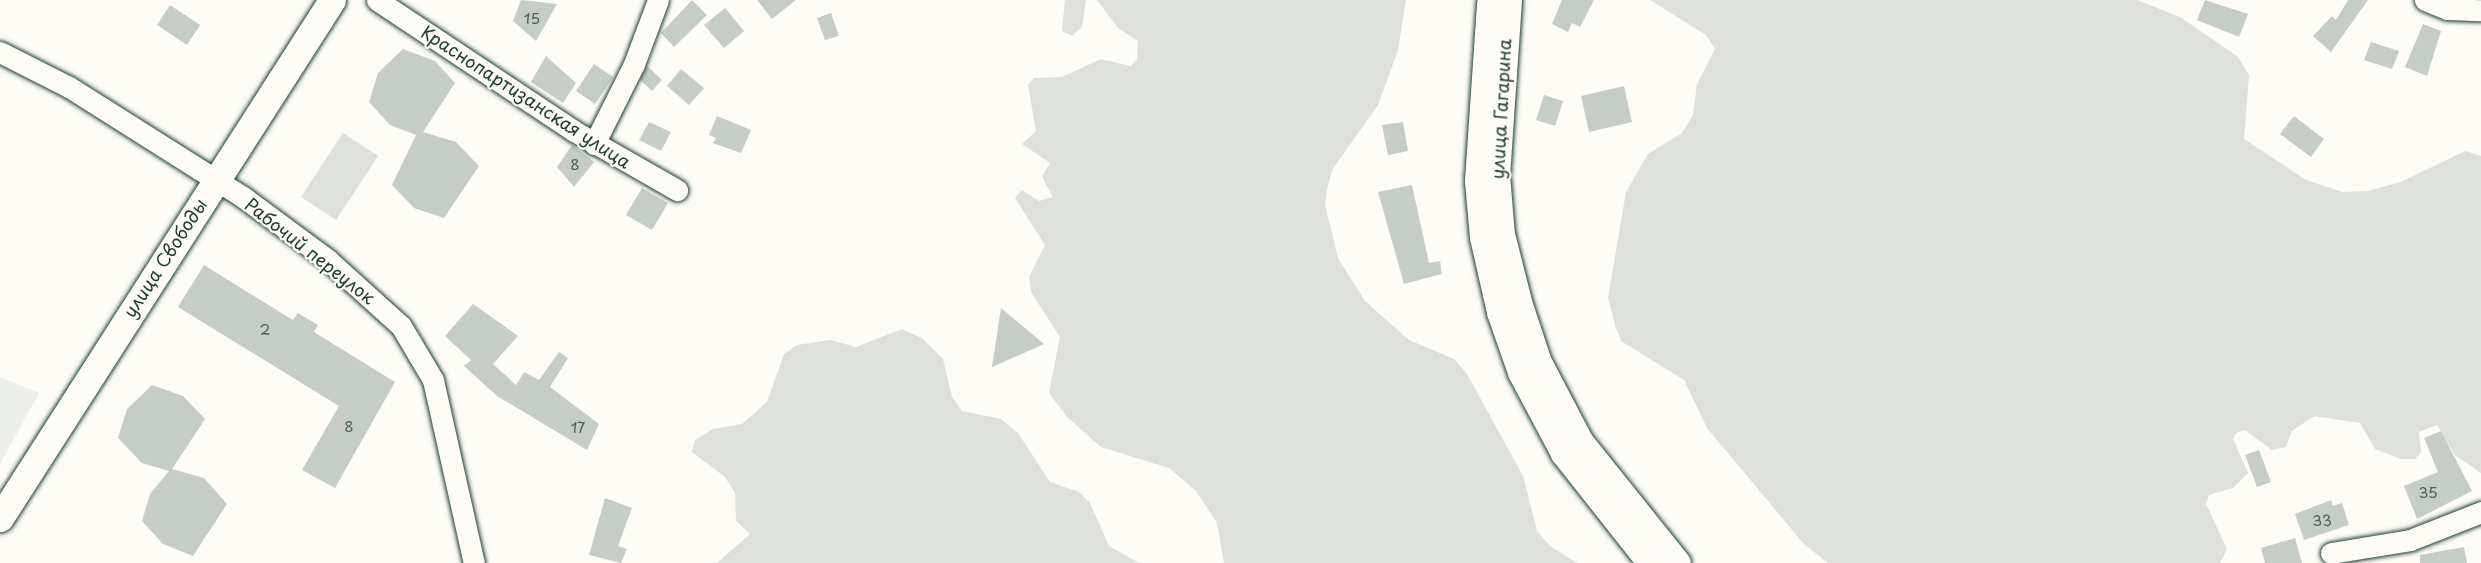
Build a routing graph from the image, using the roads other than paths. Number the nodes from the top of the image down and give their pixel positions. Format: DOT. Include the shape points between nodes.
graph roads {
  1 [pos="332,0"];
  2 [pos="377,0"];
  3 [pos="658,0"];
  4 [pos="1490,0"];
  5 [pos="1508,0"];
  6 [pos="2425,0"];
  7 [pos="2481,10"];
  8 [pos="0,52"];
  9 [pos="594,144"];
  10 [pos="215,180"];
  11 [pos="677,190"];
  12 [pos="2481,512"];
  13 [pos="0,518"];
  14 [pos="2331,553"];
  15 [pos="474,563"];
  16 [pos="1651,563"];
  17 [pos="1677,563"];
  1 -- 10 [label="main road, улица Свободы"];
  2 -- 9 [label="street, Краснопартизанская улица"];
  3 -- 9 [label="street" via="634,64"];
  4 -- 16 [label="main road, улица Гагарина" via="1478,181 1482,237 1500,312 1521,372 1564,453"];
  5 -- 17 [label="main road, улица Гагарина" via="1496,176 1501,234 1519,305 1538,362 1580,442"];
  6 -- 7 [label="street" via="2447,9"];
  8 -- 10 [label="street, Рабочий переулок" via="69,87"];
  9 -- 11 [label="street, Краснопартизанская улица"];
  10 -- 13 [label="main road, улица Свободы"];
  10 -- 15 [label="street, Рабочий переулок" via="328,261 416,344 448,433"];
  12 -- 14 [label="street" via="2410,540"];
}
